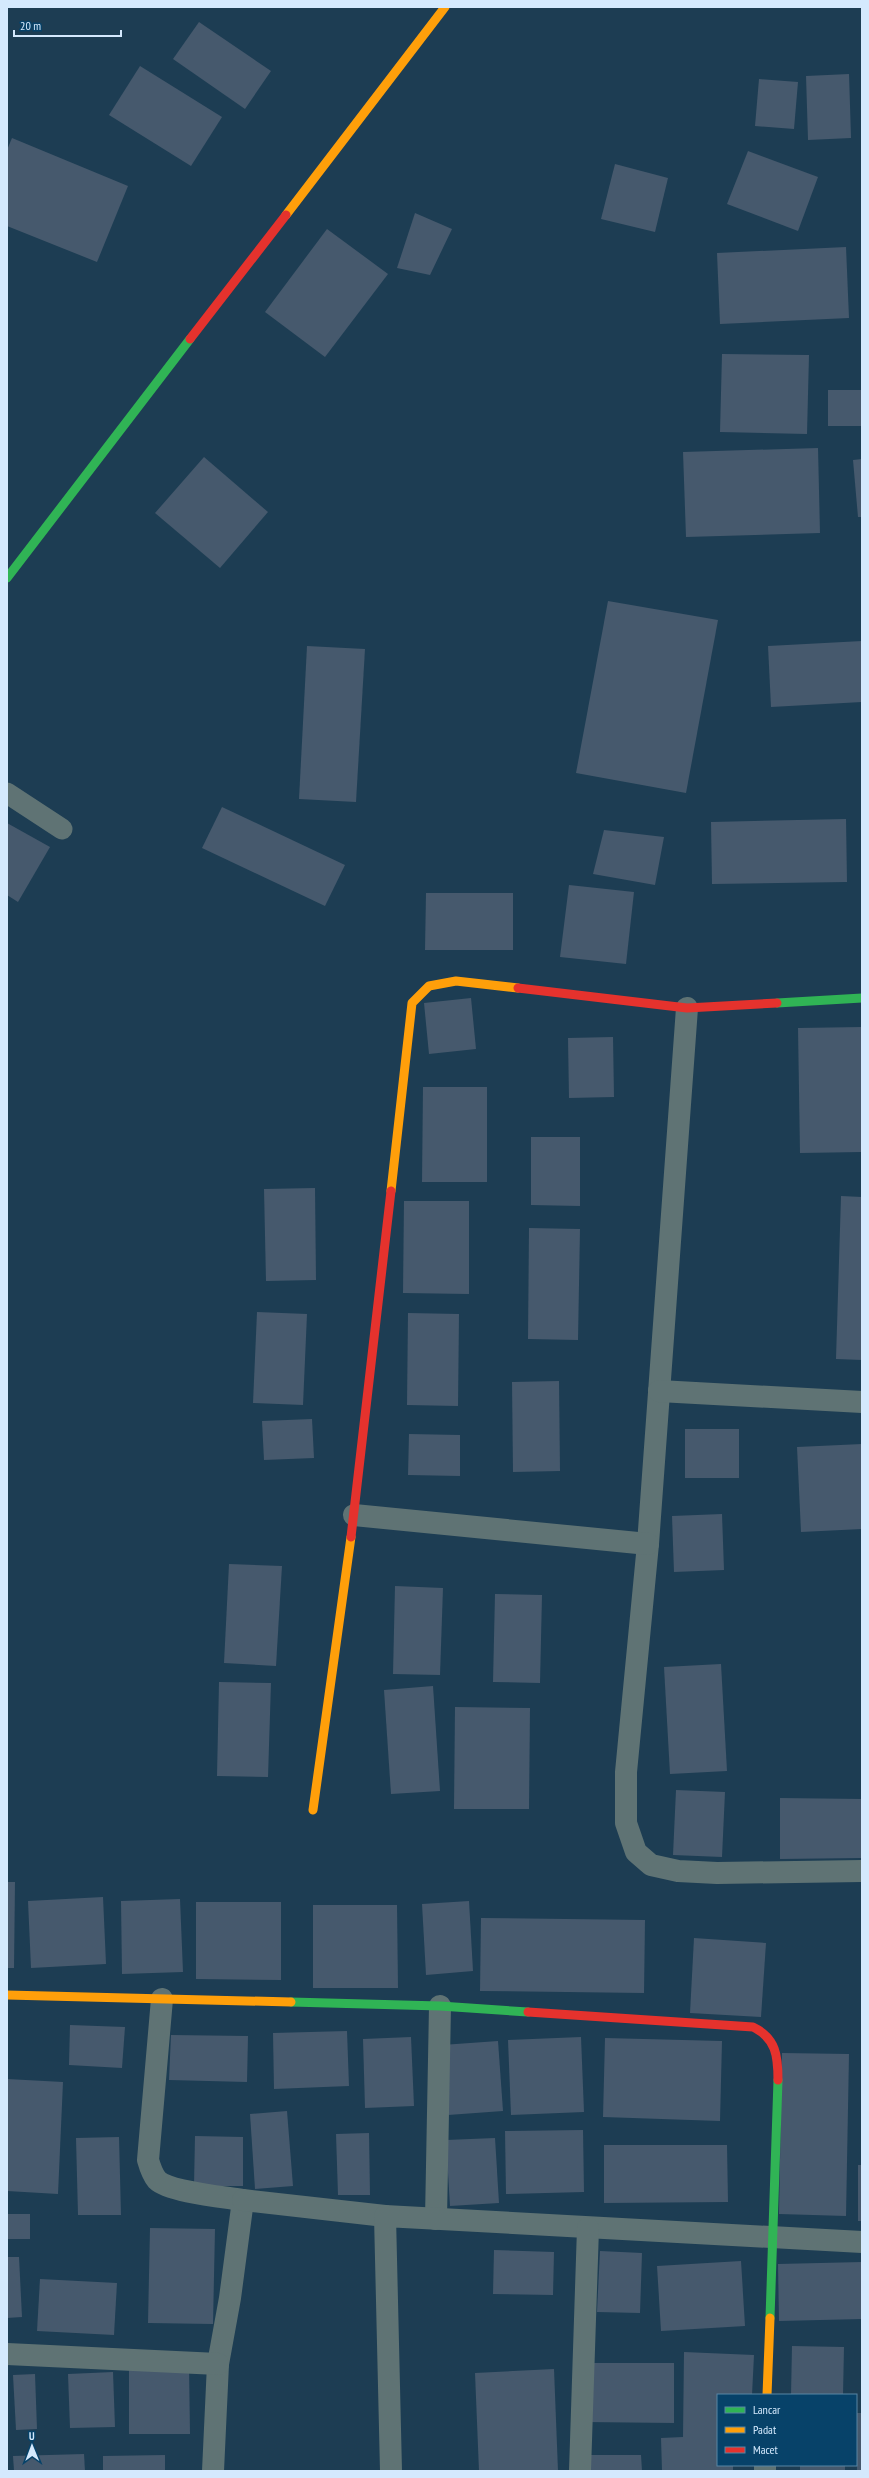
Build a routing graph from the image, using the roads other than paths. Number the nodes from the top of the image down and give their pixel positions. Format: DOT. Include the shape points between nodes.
graph roads {
  1 [pos="445,7"];
  2 [pos="7,578"];
  3 [pos="7,793"];
  4 [pos="62,829"];
  5 [pos="862,998"];
  6 [pos="687,1008"];
  7 [pos="659,1391"];
  8 [pos="862,1402"];
  9 [pos="354,1515"];
  10 [pos="648,1544"];
  11 [pos="313,1810"];
  12 [pos="862,1871"];
  13 [pos="7,1995"];
  14 [pos="162,1999"];
  15 [pos="440,2006"];
  16 [pos="243,2200"];
  17 [pos="385,2216"];
  18 [pos="436,2219"];
  19 [pos="588,2228"];
  20 [pos="771,2238"];
  21 [pos="862,2242"];
  22 [pos="7,2354"];
  23 [pos="218,2364"];
  24 [pos="767,2394"];
  25 [pos="213,2471"];
  26 [pos="391,2471"];
  27 [pos="580,2471"];
  1 -- 2 [label="main road"];
  3 -- 4 [label="lane"];
  5 -- 6 [label="main road"];
  6 -- 7 [label="street"];
  6 -- 9 [label="main road" via="456,981 429,986 412,1003"];
  7 -- 8 [label="street"];
  7 -- 10 [label="street"];
  9 -- 10 [label="street"];
  9 -- 11 [label="main road"];
  10 -- 12 [label="street" via="626,1772 626,1823 636,1852 652,1865 678,1871"];
  13 -- 14 [label="main road"];
  14 -- 15 [label="main road"];
  14 -- 16 [label="street" via="148,2160 152,2172 158,2181 170,2186"];
  15 -- 18 [label="street"];
  15 -- 20 [label="main road" via="753,2027 767,2033 777,2053 778,2067"];
  16 -- 17 [label="street"];
  16 -- 23 [label="street"];
  17 -- 18 [label="street"];
  17 -- 26 [label="street"];
  18 -- 19 [label="street"];
  19 -- 20 [label="street"];
  19 -- 27 [label="street"];
  20 -- 21 [label="street"];
  20 -- 24 [label="main road"];
  22 -- 23 [label="street"];
  23 -- 25 [label="street"];
}
